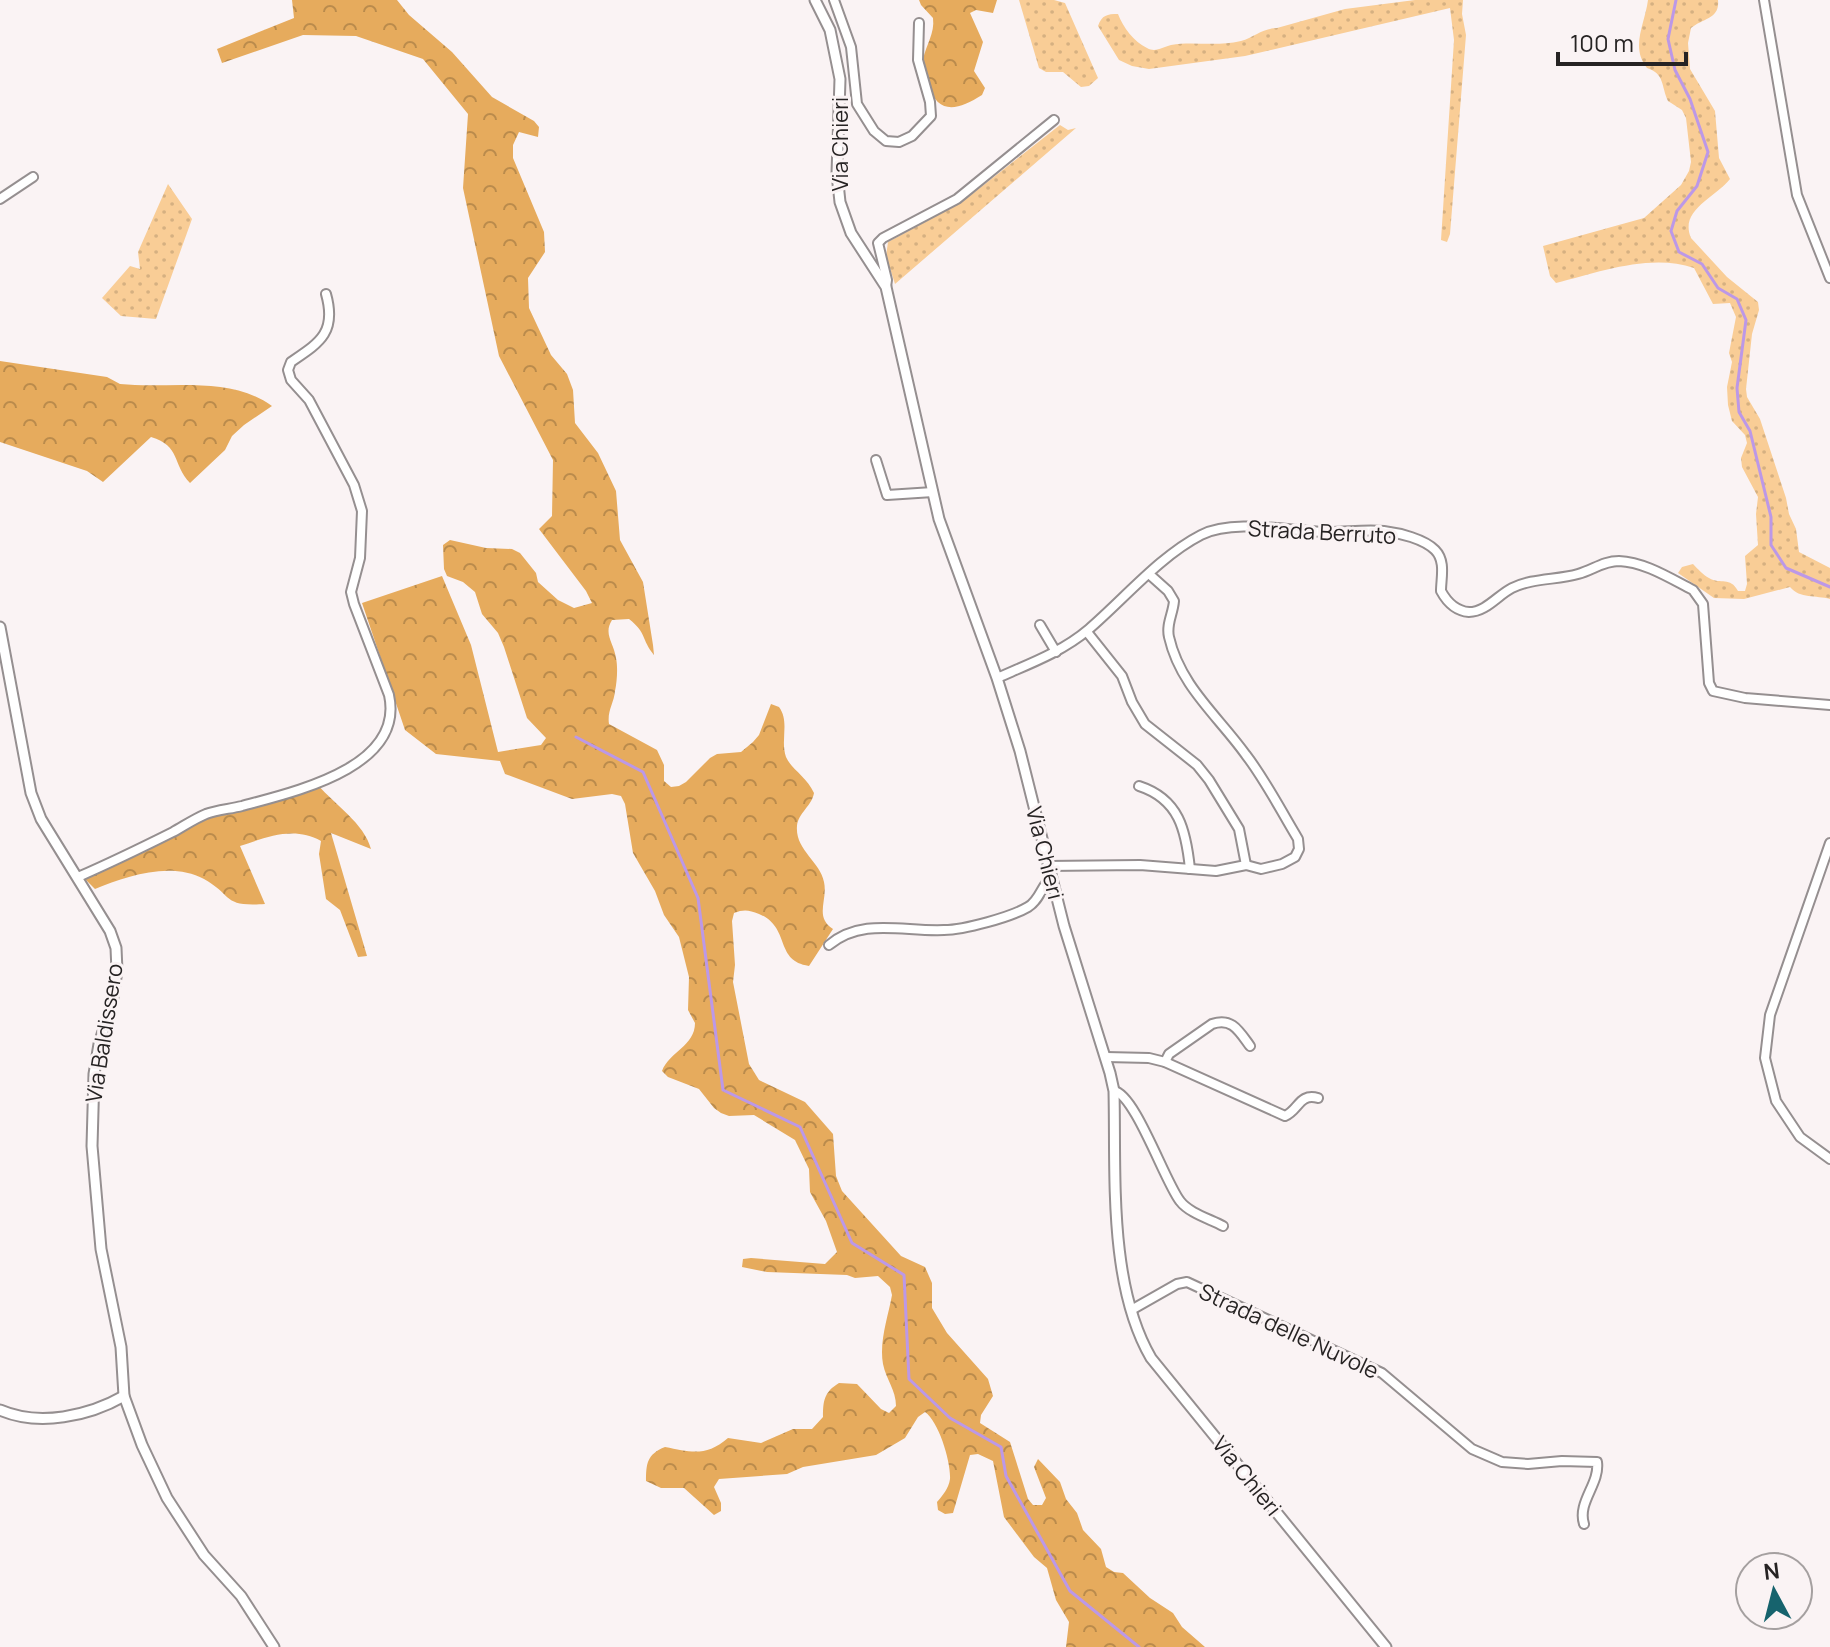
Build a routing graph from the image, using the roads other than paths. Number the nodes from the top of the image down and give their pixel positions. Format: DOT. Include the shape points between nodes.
graph roads {
  1 [pos="815,0"];
  2 [pos="834,0"];
  3 [pos="1764,0"];
  4 [pos="919,23"];
  5 [pos="1054,120"];
  6 [pos="33,177"];
  7 [pos="0,199"];
  8 [pos="1830,278"];
  9 [pos="886,287"];
  10 [pos="326,294"];
  11 [pos="876,460"];
  12 [pos="933,492"];
  13 [pos="1149,574"];
  14 [pos="1040,625"];
  15 [pos="0,627"];
  16 [pos="1087,632"];
  17 [pos="1056,652"];
  18 [pos="997,678"];
  19 [pos="1830,705"];
  20 [pos="1139,786"];
  21 [pos="1830,843"];
  22 [pos="1246,865"];
  23 [pos="1047,866"];
  24 [pos="1190,869"];
  25 [pos="78,877"];
  26 [pos="1051,878"];
  27 [pos="829,945"];
  28 [pos="1250,1046"];
  29 [pos="1106,1057"];
  30 [pos="1165,1062"];
  31 [pos="1114,1091"];
  32 [pos="1318,1098"];
  33 [pos="1830,1159"];
  34 [pos="1223,1226"];
  35 [pos="1133,1309"];
  36 [pos="124,1396"];
  37 [pos="0,1410"];
  38 [pos="1584,1524"];
  39 [pos="274,1647"];
  40 [pos="1386,1647"];
  1 -- 9 [label="street, Via Chieri" via="828,22 838,66 840,202 851,233"];
  2 -- 4 [label="street" via="851,47 857,104 886,141 912,136 931,116 918,60"];
  3 -- 8 [label="street" via="1797,195"];
  5 -- 9 [label="street" via="957,199 883,238 878,243"];
  6 -- 7 [label="street"];
  9 -- 12 [label="street, Via Chieri"];
  10 -- 25 [label="street" via="327,332 288,370 354,485 362,511 360,558 351,592 389,695 387,725 367,756 348,769 206,814"];
  11 -- 12 [label="street" via="887,495"];
  12 -- 18 [label="street, Via Chieri"];
  13 -- 16 [label="street, Strada Berruto"];
  13 -- 19 [label="street, Strada Berruto" via="1202,535 1233,527 1384,531 1426,544 1439,555 1443,596 1452,606 1470,612 1512,588 1621,561 1641,565 1699,596 1713,691"];
  13 -- 22 [label="street" via="1174,601 1168,624 1178,663 1195,693 1249,759 1298,839 1295,857 1282,864 1261,869"];
  14 -- 17 [label="street"];
  15 -- 25 [label="street, Via Baldissero" via="31,793"];
  16 -- 17 [label="street, Strada Berruto"];
  16 -- 22 [label="street" via="1122,676 1145,724 1209,780 1239,829"];
  17 -- 18 [label="street, Strada Berruto"];
  18 -- 23 [label="street, Via Chieri"];
  20 -- 24 [label="street" via="1174,808"];
  21 -- 33 [label="street" via="1770,1015 1765,1058 1776,1101 1800,1137"];
  22 -- 24 [label="street"];
  23 -- 24 [label="street"];
  23 -- 26 [label="street, Via Chieri"];
  25 -- 36 [label="street, Via Baldissero" via="116,948 117,971 99,1044 91,1111 101,1249 121,1347"];
  26 -- 27 [label="street" via="1033,904 987,922 947,930 865,928"];
  26 -- 29 [label="street, Via Chieri"];
  28 -- 30 [label="street" via="1237,1027 1220,1021 1169,1054"];
  29 -- 30 [label="street"];
  29 -- 31 [label="street, Via Chieri"];
  30 -- 32 [label="street" via="1280,1115 1288,1115 1307,1096"];
  31 -- 34 [label="street" via="1125,1097 1180,1202"];
  31 -- 35 [label="street, Via Chieri" via="1117,1216"];
  35 -- 38 [label="street, Strada delle Nuvole" via="1187,1282 1382,1373 1472,1449 1502,1462 1597,1462 1582,1509"];
  35 -- 40 [label="street, Via Chieri" via="1151,1358"];
  36 -- 37 [label="street" via="102,1409 61,1419"];
  36 -- 39 [label="street, Via Baldissero" via="167,1498"];
}
